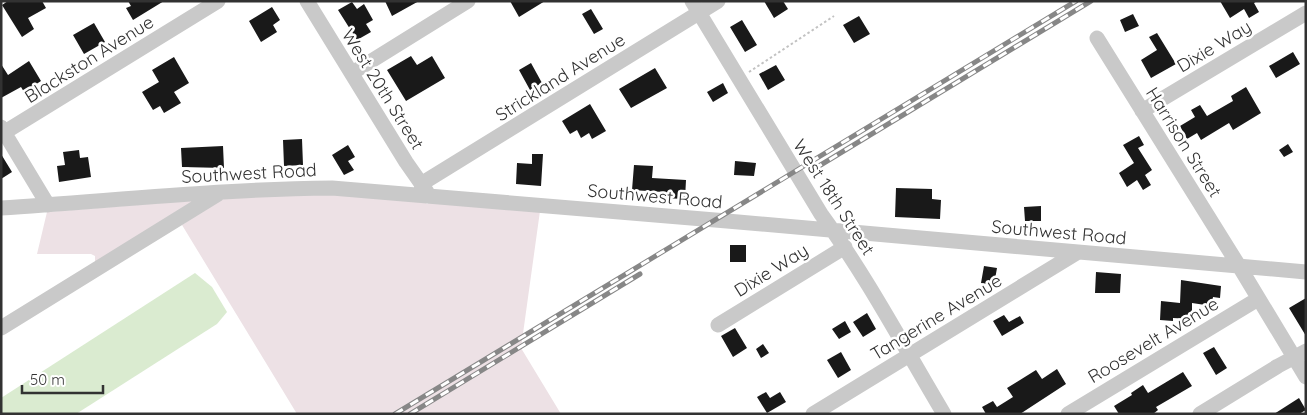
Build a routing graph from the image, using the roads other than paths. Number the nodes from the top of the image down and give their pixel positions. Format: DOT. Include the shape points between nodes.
graph roads {
  1 [pos="218,1"];
  2 [pos="307,1"];
  3 [pos="468,1"];
  4 [pos="718,1"];
  5 [pos="695,7"];
  6 [pos="1306,13"];
  7 [pos="1097,38"];
  8 [pos="352,73"];
  9 [pos="1142,111"];
  10 [pos="3,130"];
  11 [pos="425,190"];
  12 [pos="221,192"];
  13 [pos="48,205"];
  14 [pos="1,208"];
  15 [pos="833,231"];
  16 [pos="845,247"];
  17 [pos="1078,252"];
  18 [pos="1239,266"];
  19 [pos="1306,272"];
  20 [pos="1258,299"];
  21 [pos="718,326"];
  22 [pos="1,328"];
  23 [pos="1300,354"];
  24 [pos="909,356"];
  25 [pos="1306,378"];
  26 [pos="813,414"];
  27 [pos="944,414"];
  28 [pos="1068,414"];
  29 [pos="1200,414"];
  1 -- 10 [label="street, Blackston Avenue"];
  2 -- 8 [label="street, West 20th Street"];
  3 -- 8 [label="street"];
  4 -- 5 [label="street, Strickland Avenue"];
  5 -- 11 [label="street, Strickland Avenue"];
  5 -- 15 [label="street, West 18th Street"];
  6 -- 9 [label="street, Dixie Way"];
  7 -- 9 [label="street, Harrison Street"];
  8 -- 11 [label="street, West 20th Street"];
  9 -- 18 [label="street, Harrison Street"];
  10 -- 13 [label="street"];
  11 -- 12 [label="street, Southwest Road" via="332,188"];
  11 -- 15 [label="street, Southwest Road"];
  12 -- 13 [label="street, Southwest Road"];
  12 -- 22 [label="street"];
  13 -- 14 [label="street, Southwest Road"];
  15 -- 16 [label="street, West 18th Street"];
  15 -- 17 [label="street, Southwest Road"];
  16 -- 21 [label="street, Dixie Way"];
  16 -- 24 [label="street, West 18th Street"];
  17 -- 18 [label="street, Southwest Road"];
  17 -- 24 [label="street, Tangerine Avenue"];
  18 -- 19 [label="street, Southwest Road"];
  18 -- 20 [label="street, Harrison Street"];
  20 -- 23 [label="street, Harrison Street"];
  20 -- 28 [label="street, Roosevelt Avenue"];
  23 -- 25 [label="street, Harrison Street"];
  23 -- 29 [label="street"];
  24 -- 26 [label="street, Tangerine Avenue"];
  24 -- 27 [label="street, West 18th Street"];
}
